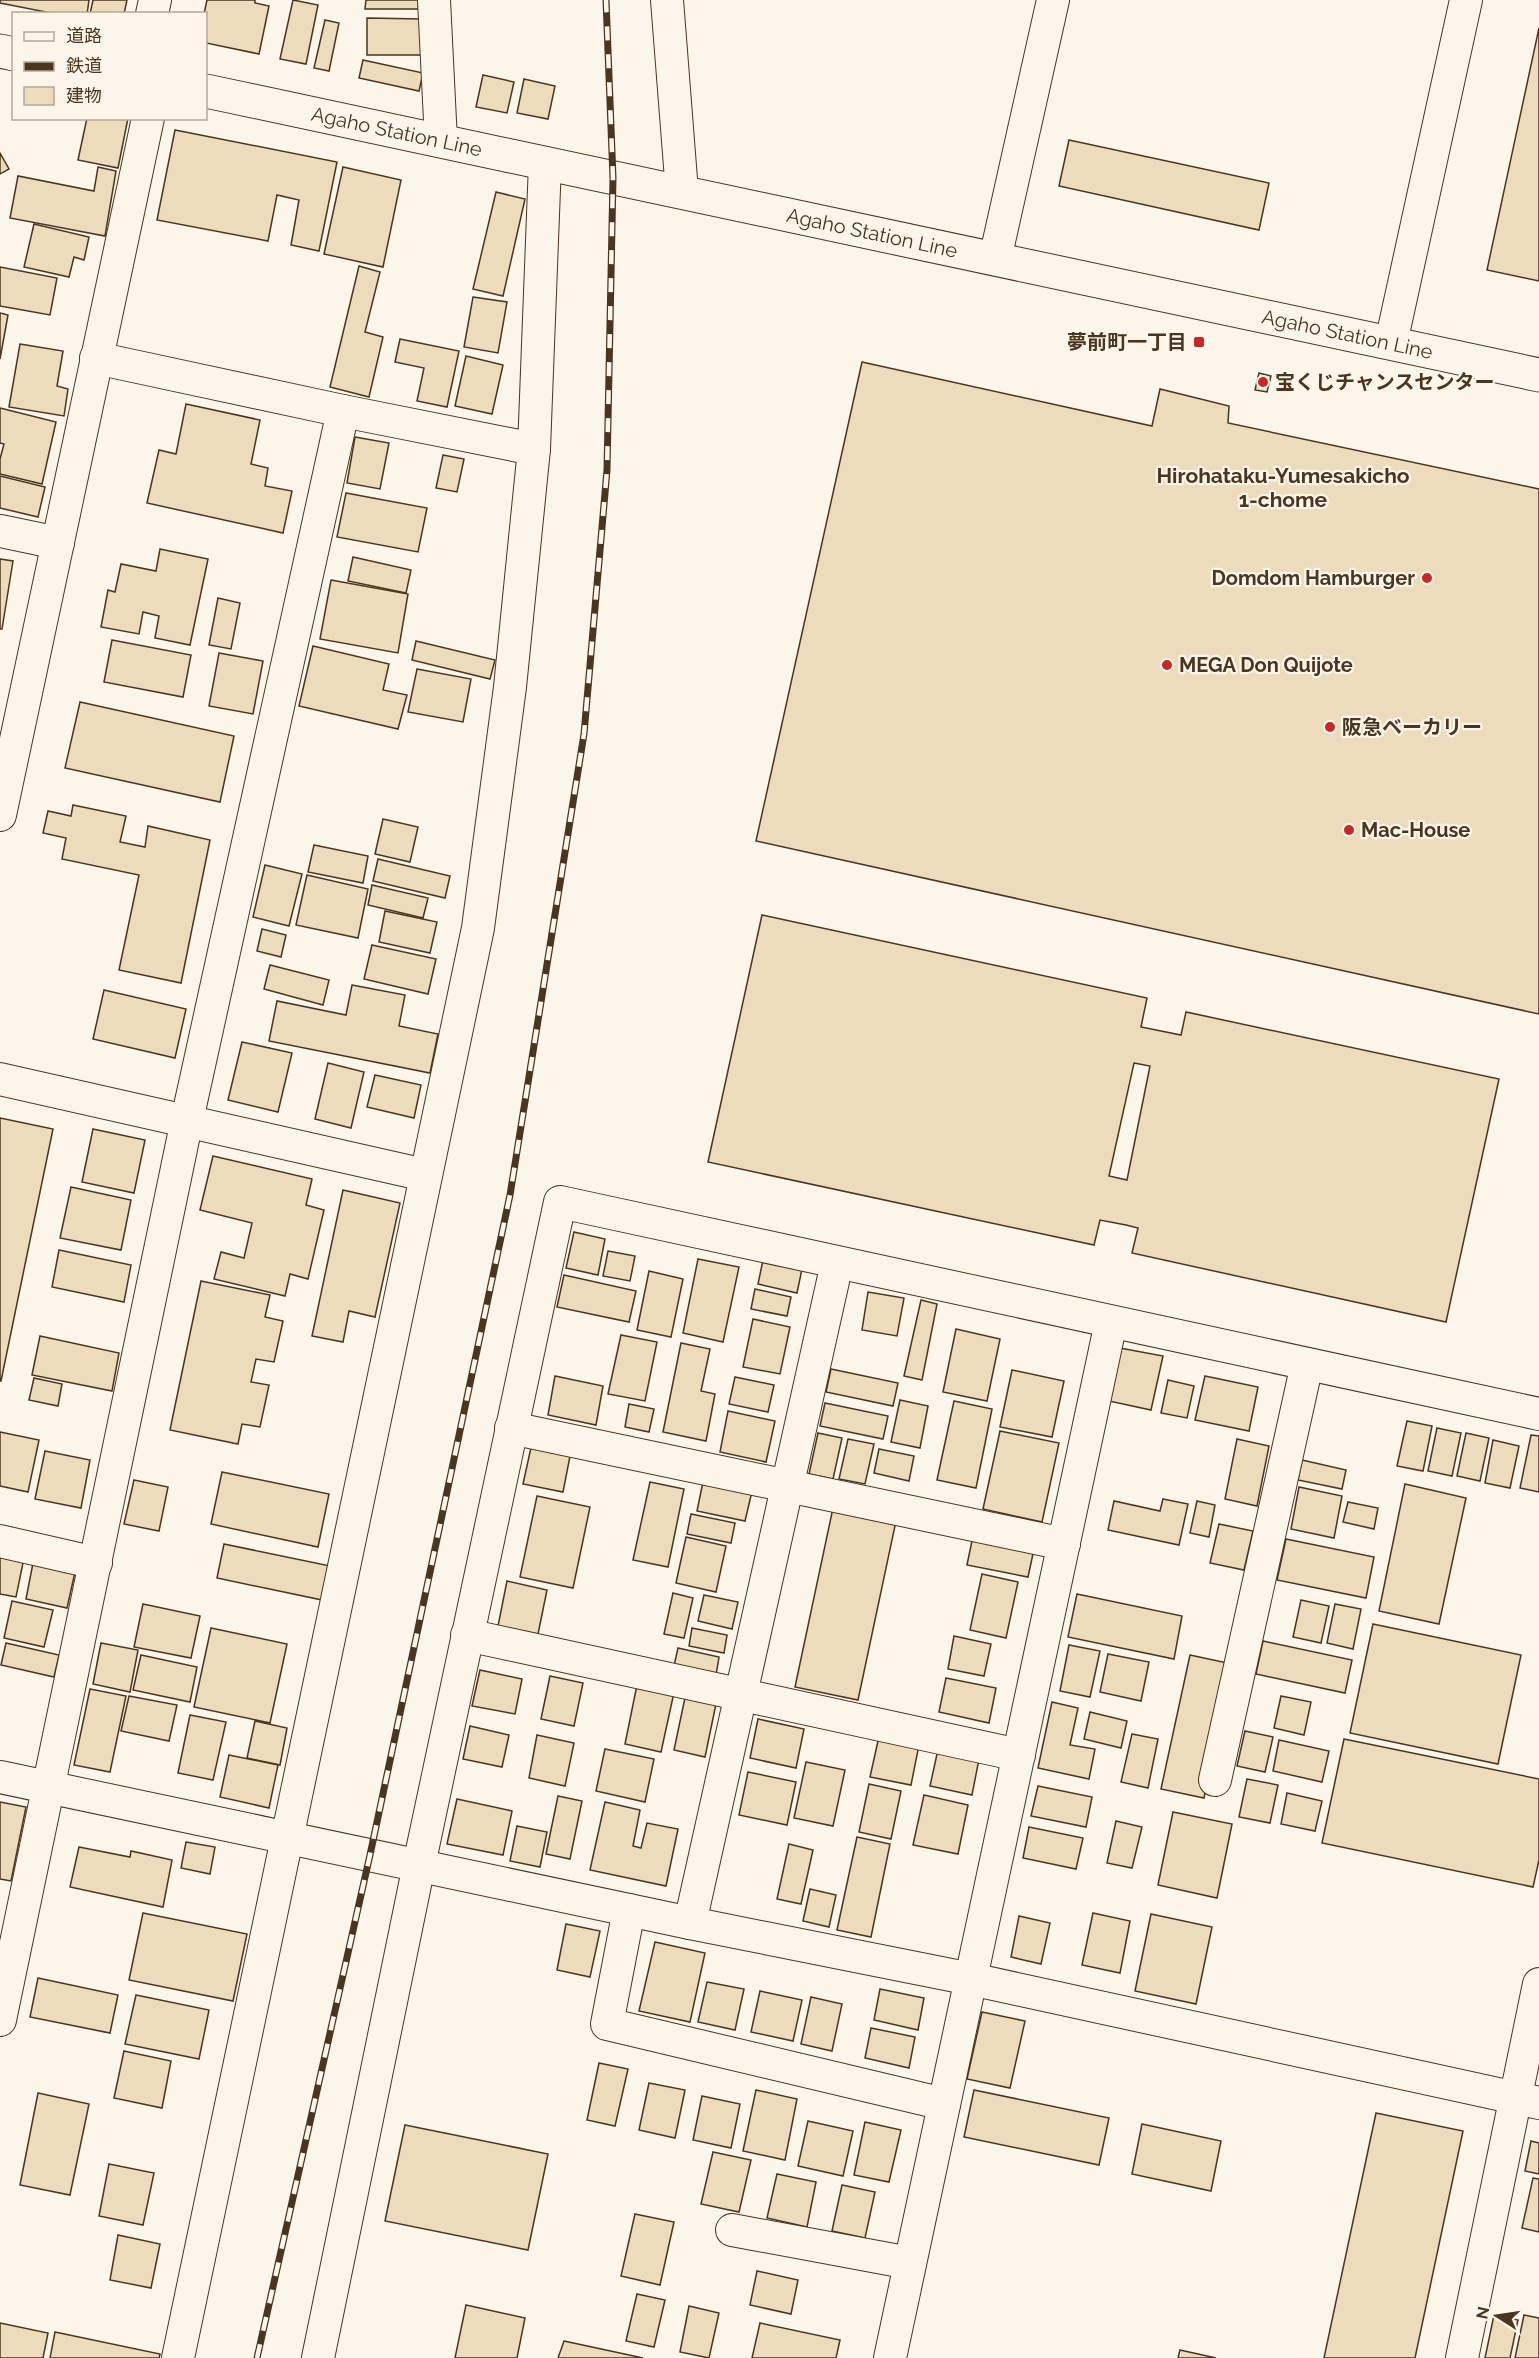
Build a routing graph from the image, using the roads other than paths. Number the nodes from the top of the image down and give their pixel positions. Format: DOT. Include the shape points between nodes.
graph roads {
  1 [pos="434,0"];
  2 [pos="667,0"];
  3 [pos="1053,0"];
  4 [pos="1466,0"];
  5 [pos="207,91"];
  6 [pos="148,120"];
  7 [pos="441,141"];
  8 [pos="545,163"];
  9 [pos="682,192"];
  10 [pos="995,259"];
  11 [pos="1391,343"];
  12 [pos="96,358"];
  13 [pos="1539,375"];
  14 [pos="343,411"];
  15 [pos="534,448"];
  16 [pos="0,531"];
  17 [pos="58,543"];
  18 [pos="0,815"];
  19 [pos="0,1079"];
  20 [pos="187,1120"];
  21 [pos="425,1175"];
  22 [pos="837,1263"];
  23 [pos="1111,1322"];
  24 [pos="1307,1364"];
  25 [pos="1539,1414"];
  26 [pos="512,1428"];
  27 [pos="787,1486"];
  28 [pos="0,1541"];
  29 [pos="1064,1544"];
  30 [pos="96,1563"];
  31 [pos="467,1635"];
  32 [pos="741,1694"];
  33 [pos="1019,1755"];
  34 [pos="0,1777"];
  35 [pos="1215,1780"];
  36 [pos="48,1786"];
  37 [pos="288,1837"];
  38 [pos="419,1865"];
  39 [pos="629,1910"];
  40 [pos="690,1923"];
  41 [pos="971,1978"];
  42 [pos="1539,1984"];
  43 [pos="0,2020"];
  44 [pos="1527,2100"];
  45 [pos="944,2104"];
  46 [pos="732,2230"];
  47 [pos="910,2263"];
  48 [pos="178,2358"];
  49 [pos="318,2358"];
  50 [pos="890,2358"];
  51 [pos="1462,2358"];
  1 -- 7 [label="street"];
  2 -- 9 [label="street"];
  3 -- 10 [label="street"];
  4 -- 11 [label="street"];
  5 -- 7 [label="main road, Agaho Station Line"];
  6 -- 12 [label="street"];
  7 -- 8 [label="main road, Agaho Station Line"];
  8 -- 9 [label="main road, Agaho Station Line"];
  8 -- 15 [label="street"];
  9 -- 10 [label="main road, Agaho Station Line"];
  10 -- 11 [label="main road, Agaho Station Line"];
  11 -- 13 [label="main road, Agaho Station Line"];
  12 -- 14 [label="street"];
  12 -- 17 [label="street"];
  14 -- 15 [label="street"];
  14 -- 20 [label="street"];
  15 -- 21 [label="street" via="510,687 478,928"];
  16 -- 17 [label="street"];
  17 -- 18 [label="street"];
  19 -- 20 [label="street"];
  20 -- 21 [label="street"];
  20 -- 30 [label="street"];
  21 -- 37 [label="street"];
  22 -- 23 [label="street"];
  22 -- 26 [label="street" via="560,1202"];
  22 -- 27 [label="street"];
  23 -- 24 [label="street"];
  23 -- 29 [label="street"];
  24 -- 25 [label="street"];
  24 -- 35 [label="street"];
  26 -- 27 [label="street"];
  26 -- 31 [label="street"];
  27 -- 29 [label="street"];
  27 -- 32 [label="street"];
  28 -- 30 [label="street"];
  29 -- 33 [label="street"];
  30 -- 36 [label="street"];
  31 -- 32 [label="street"];
  31 -- 38 [label="street"];
  32 -- 33 [label="street"];
  32 -- 40 [label="street"];
  33 -- 41 [label="street"];
  34 -- 36 [label="street"];
  36 -- 37 [label="street"];
  36 -- 43 [label="street"];
  37 -- 38 [label="street"];
  37 -- 48 [label="street"];
  38 -- 39 [label="street"];
  38 -- 49 [label="street"];
  39 -- 40 [label="street"];
  39 -- 45 [label="street" via="607,2024"];
  40 -- 41 [label="street"];
  41 -- 44 [label="street"];
  41 -- 45 [label="street"];
  42 -- 44 [label="street"];
  44 -- 51 [label="street"];
  45 -- 47 [label="street"];
  46 -- 47 [label="street"];
  47 -- 50 [label="street"];
}
